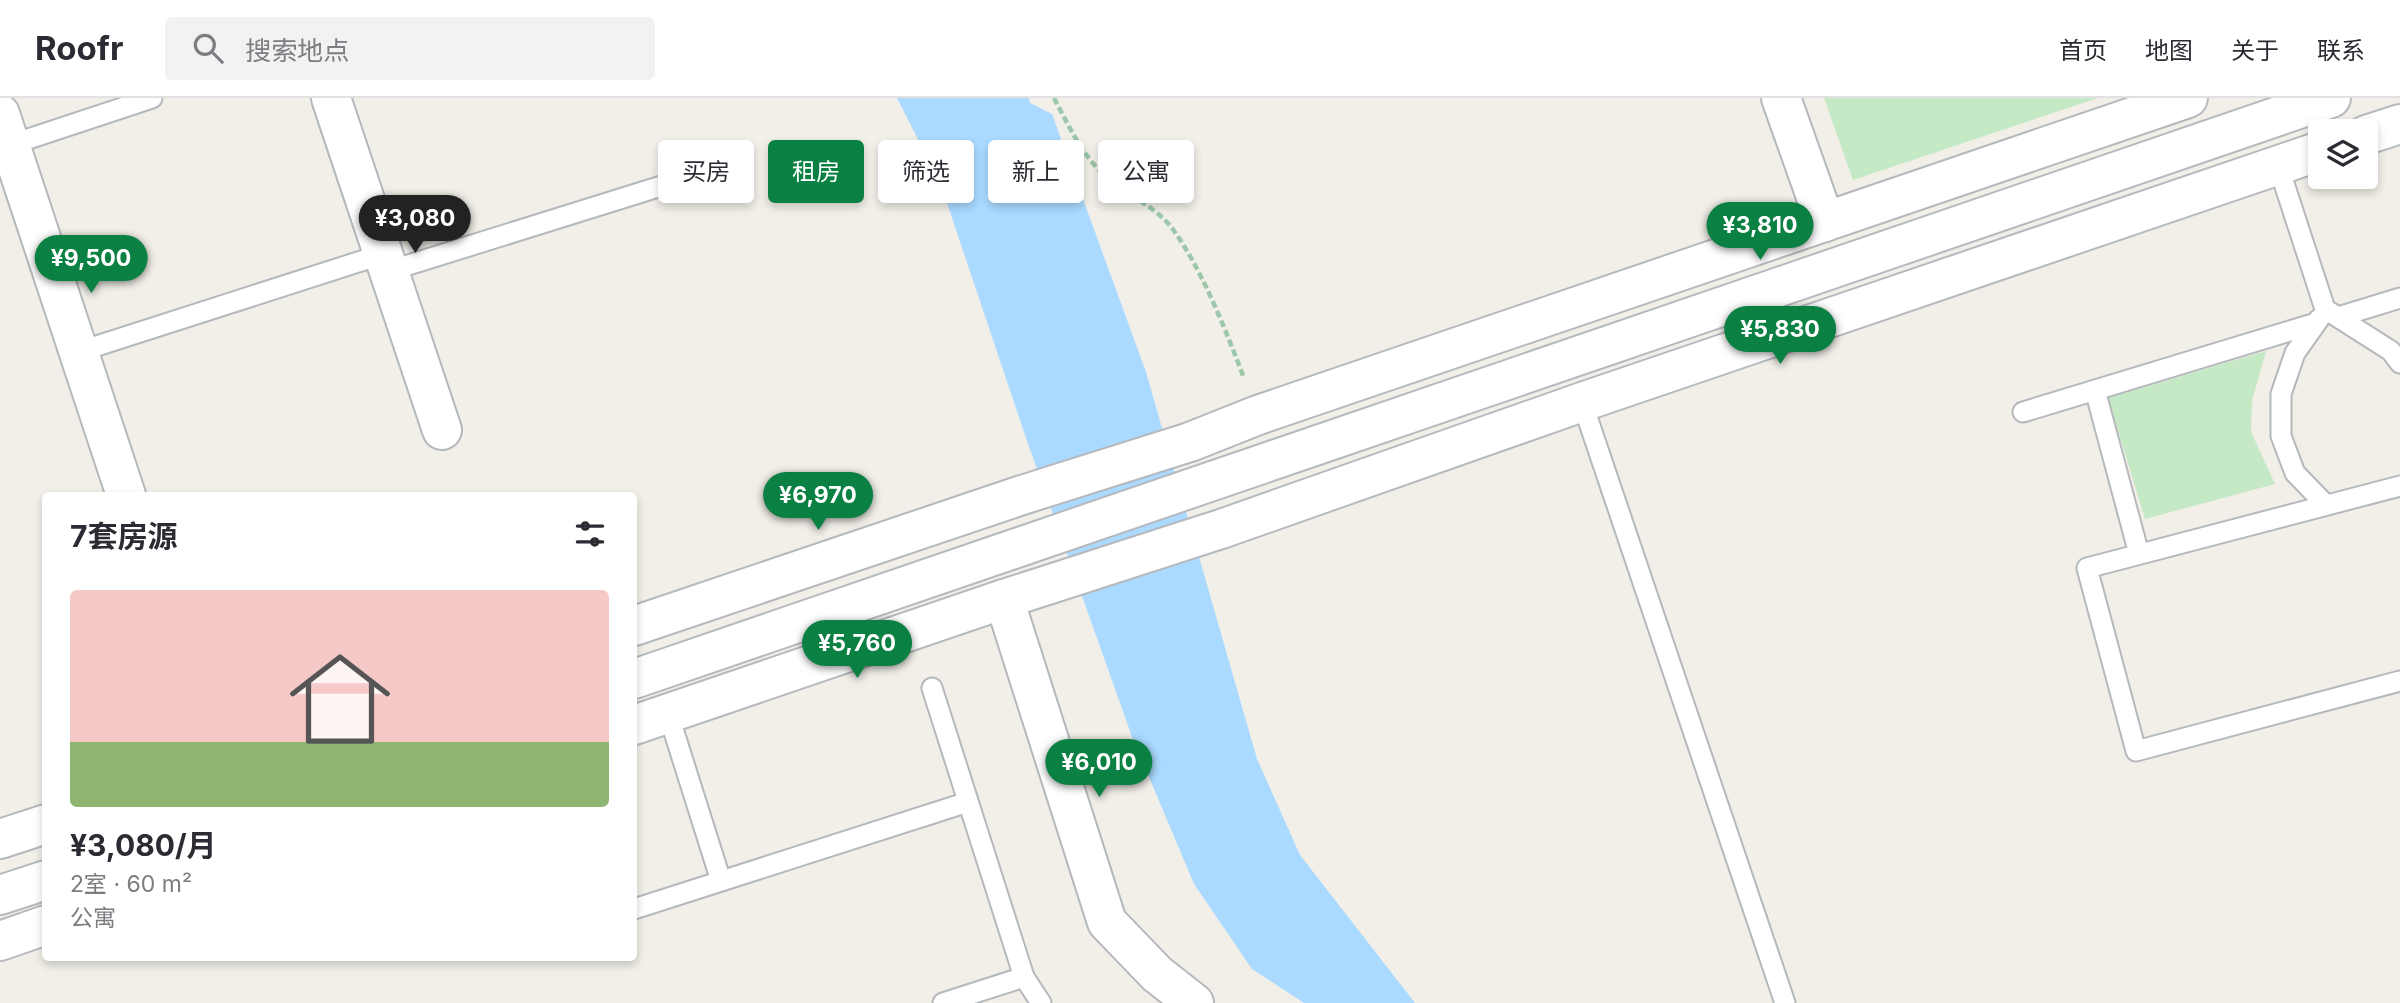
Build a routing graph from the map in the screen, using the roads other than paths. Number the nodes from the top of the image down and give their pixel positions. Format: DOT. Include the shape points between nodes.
graph roads {
  1 [pos="152,98"];
  2 [pos="331,98"];
  3 [pos="1781,98"];
  4 [pos="2188,98"];
  5 [pos="2332,98"];
  6 [pos="2400,124"];
  7 [pos="5,130"];
  8 [pos="2378,131"];
  9 [pos="2308,155"];
  10 [pos="2278,165"];
  11 [pos="658,186"];
  12 [pos="1825,222"];
  13 [pos="386,263"];
  14 [pos="2400,298"];
  15 [pos="2326,316"];
  16 [pos="78,352"];
  17 [pos="2400,363"];
  18 [pos="2095,390"];
  19 [pos="1582,402"];
  20 [pos="2023,412"];
  21 [pos="442,430"];
  22 [pos="2400,486"];
  23 [pos="125,492"];
  24 [pos="2326,505"];
  25 [pos="2139,554"];
  26 [pos="1004,599"];
  27 [pos="637,625"];
  28 [pos="637,678"];
  29 [pos="2400,681"];
  30 [pos="932,688"];
  31 [pos="651,719"];
  32 [pos="968,802"];
  33 [pos="42,825"];
  34 [pos="0,839"];
  35 [pos="42,881"];
  36 [pos="721,881"];
  37 [pos="0,895"];
  38 [pos="637,908"];
  39 [pos="42,926"];
  40 [pos="0,941"];
  41 [pos="1024,977"];
  42 [pos="943,1003"];
  43 [pos="1041,1003"];
  44 [pos="1194,1003"];
  45 [pos="1785,1003"];
  1 -- 7 [label="lane"];
  2 -- 13 [label="main road"];
  3 -- 12 [label="main road"];
  4 -- 12 [label="main road"];
  5 -- 28 [label="main road"];
  6 -- 8 [label="main road"];
  7 -- 16 [label="main road"];
  9 -- 10 [label="main road"];
  10 -- 15 [label="lane"];
  10 -- 19 [label="main road"];
  11 -- 13 [label="lane"];
  12 -- 27 [label="main road" via="1190,442"];
  13 -- 16 [label="lane"];
  13 -- 21 [label="main road"];
  14 -- 15 [label="lane"];
  15 -- 17 [label="lane" via="2391,351"];
  15 -- 18 [label="lane"];
  15 -- 24 [label="lane" via="2295,353 2280,394 2281,436 2295,473"];
  16 -- 23 [label="main road"];
  18 -- 20 [label="lane"];
  18 -- 25 [label="lane"];
  19 -- 26 [label="main road" via="1221,529"];
  19 -- 45 [label="lane"];
  22 -- 24 [label="lane"];
  24 -- 25 [label="lane"];
  25 -- 29 [label="lane" via="2087,568 2136,751"];
  26 -- 31 [label="main road"];
  26 -- 44 [label="main road" via="1107,922 1157,974"];
  30 -- 32 [label="lane"];
  31 -- 36 [label="lane"];
  32 -- 36 [label="lane"];
  32 -- 41 [label="lane"];
  33 -- 34 [label="main road"];
  35 -- 37 [label="main road"];
  36 -- 38 [label="lane"];
  39 -- 40 [label="main road"];
  41 -- 42 [label="lane"];
  41 -- 43 [label="lane"];
}
